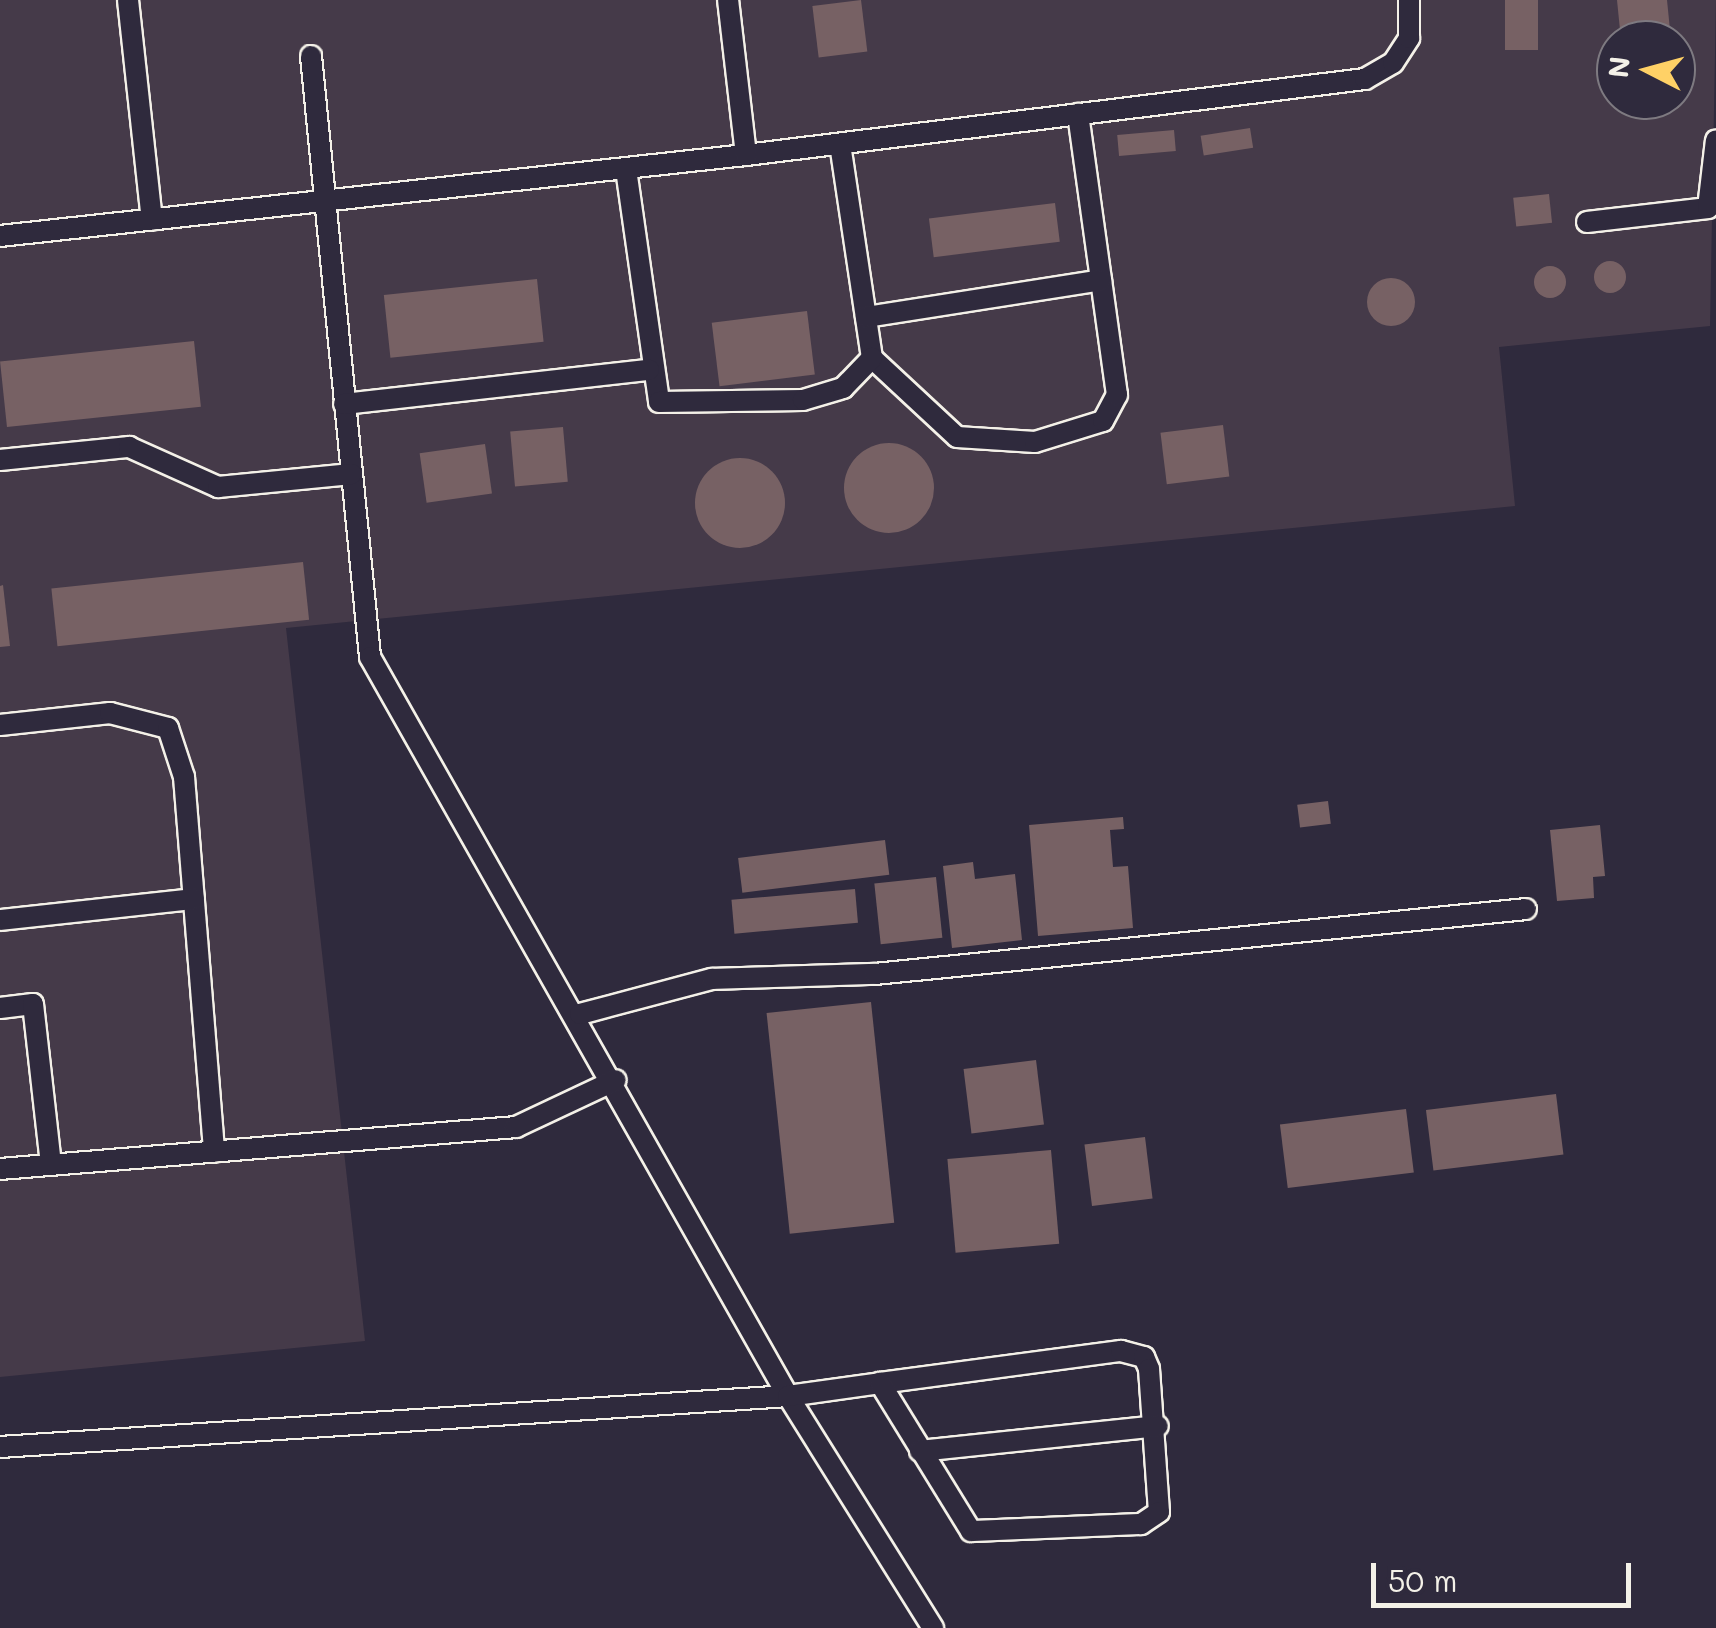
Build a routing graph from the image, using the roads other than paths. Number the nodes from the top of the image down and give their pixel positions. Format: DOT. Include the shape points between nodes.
graph roads {
  1 [pos="128,0"];
  2 [pos="728,0"];
  3 [pos="1409,0"];
  4 [pos="310,56"];
  5 [pos="1078,114"];
  6 [pos="1716,140"];
  7 [pos="840,144"];
  8 [pos="746,156"];
  9 [pos="626,169"];
  10 [pos="323,202"];
  11 [pos="152,220"];
  12 [pos="1587,222"];
  13 [pos="0,236"];
  14 [pos="1101,280"];
  15 [pos="866,317"];
  16 [pos="872,358"];
  17 [pos="649,370"];
  18 [pos="344,404"];
  19 [pos="0,460"];
  20 [pos="351,474"];
  21 [pos="0,725"];
  22 [pos="194,899"];
  23 [pos="1526,909"];
  24 [pos="0,920"];
  25 [pos="0,1008"];
  26 [pos="580,1014"];
  27 [pos="616,1080"];
  28 [pos="214,1152"];
  29 [pos="50,1165"];
  30 [pos="0,1169"];
  31 [pos="880,1382"];
  32 [pos="788,1396"];
  33 [pos="1158,1426"];
  34 [pos="0,1447"];
  35 [pos="920,1451"];
  36 [pos="933,1628"];
  1 -- 11 [label="lane"];
  2 -- 8 [label="lane"];
  3 -- 5 [label="lane" via="1409,38 1393,63 1366,78"];
  4 -- 10 [label="lane"];
  5 -- 7 [label="lane"];
  5 -- 14 [label="lane"];
  6 -- 12 [label="lane" via="1708,208"];
  7 -- 8 [label="lane"];
  7 -- 15 [label="lane"];
  8 -- 9 [label="lane"];
  9 -- 10 [label="lane"];
  9 -- 17 [label="lane"];
  10 -- 11 [label="lane"];
  10 -- 18 [label="lane"];
  11 -- 13 [label="lane"];
  14 -- 15 [label="lane"];
  14 -- 16 [label="lane" via="1117,395 1103,421 1072,436 999,444 957,437"];
  15 -- 16 [label="lane"];
  16 -- 17 [label="lane" via="844,388 803,400 680,408 659,402"];
  17 -- 18 [label="lane"];
  18 -- 20 [label="lane"];
  19 -- 20 [label="lane" via="129,448 218,487"];
  20 -- 26 [label="lane" via="370,658"];
  21 -- 22 [label="lane" via="110,713 168,728 184,777"];
  22 -- 24 [label="lane"];
  22 -- 28 [label="lane"];
  23 -- 26 [label="lane" via="874,974 712,979"];
  25 -- 29 [label="lane" via="33,1004"];
  26 -- 27 [label="lane"];
  27 -- 28 [label="lane" via="516,1127"];
  27 -- 32 [label="lane"];
  28 -- 29 [label="lane"];
  29 -- 30 [label="lane"];
  31 -- 32 [label="lane"];
  31 -- 33 [label="lane" via="1132,1352 1149,1368"];
  31 -- 35 [label="lane"];
  32 -- 34 [label="lane"];
  32 -- 36 [label="lane"];
  33 -- 35 [label="lane"];
  33 -- 35 [label="lane" via="1163,1499 1140,1524 978,1534 962,1524"];
}
